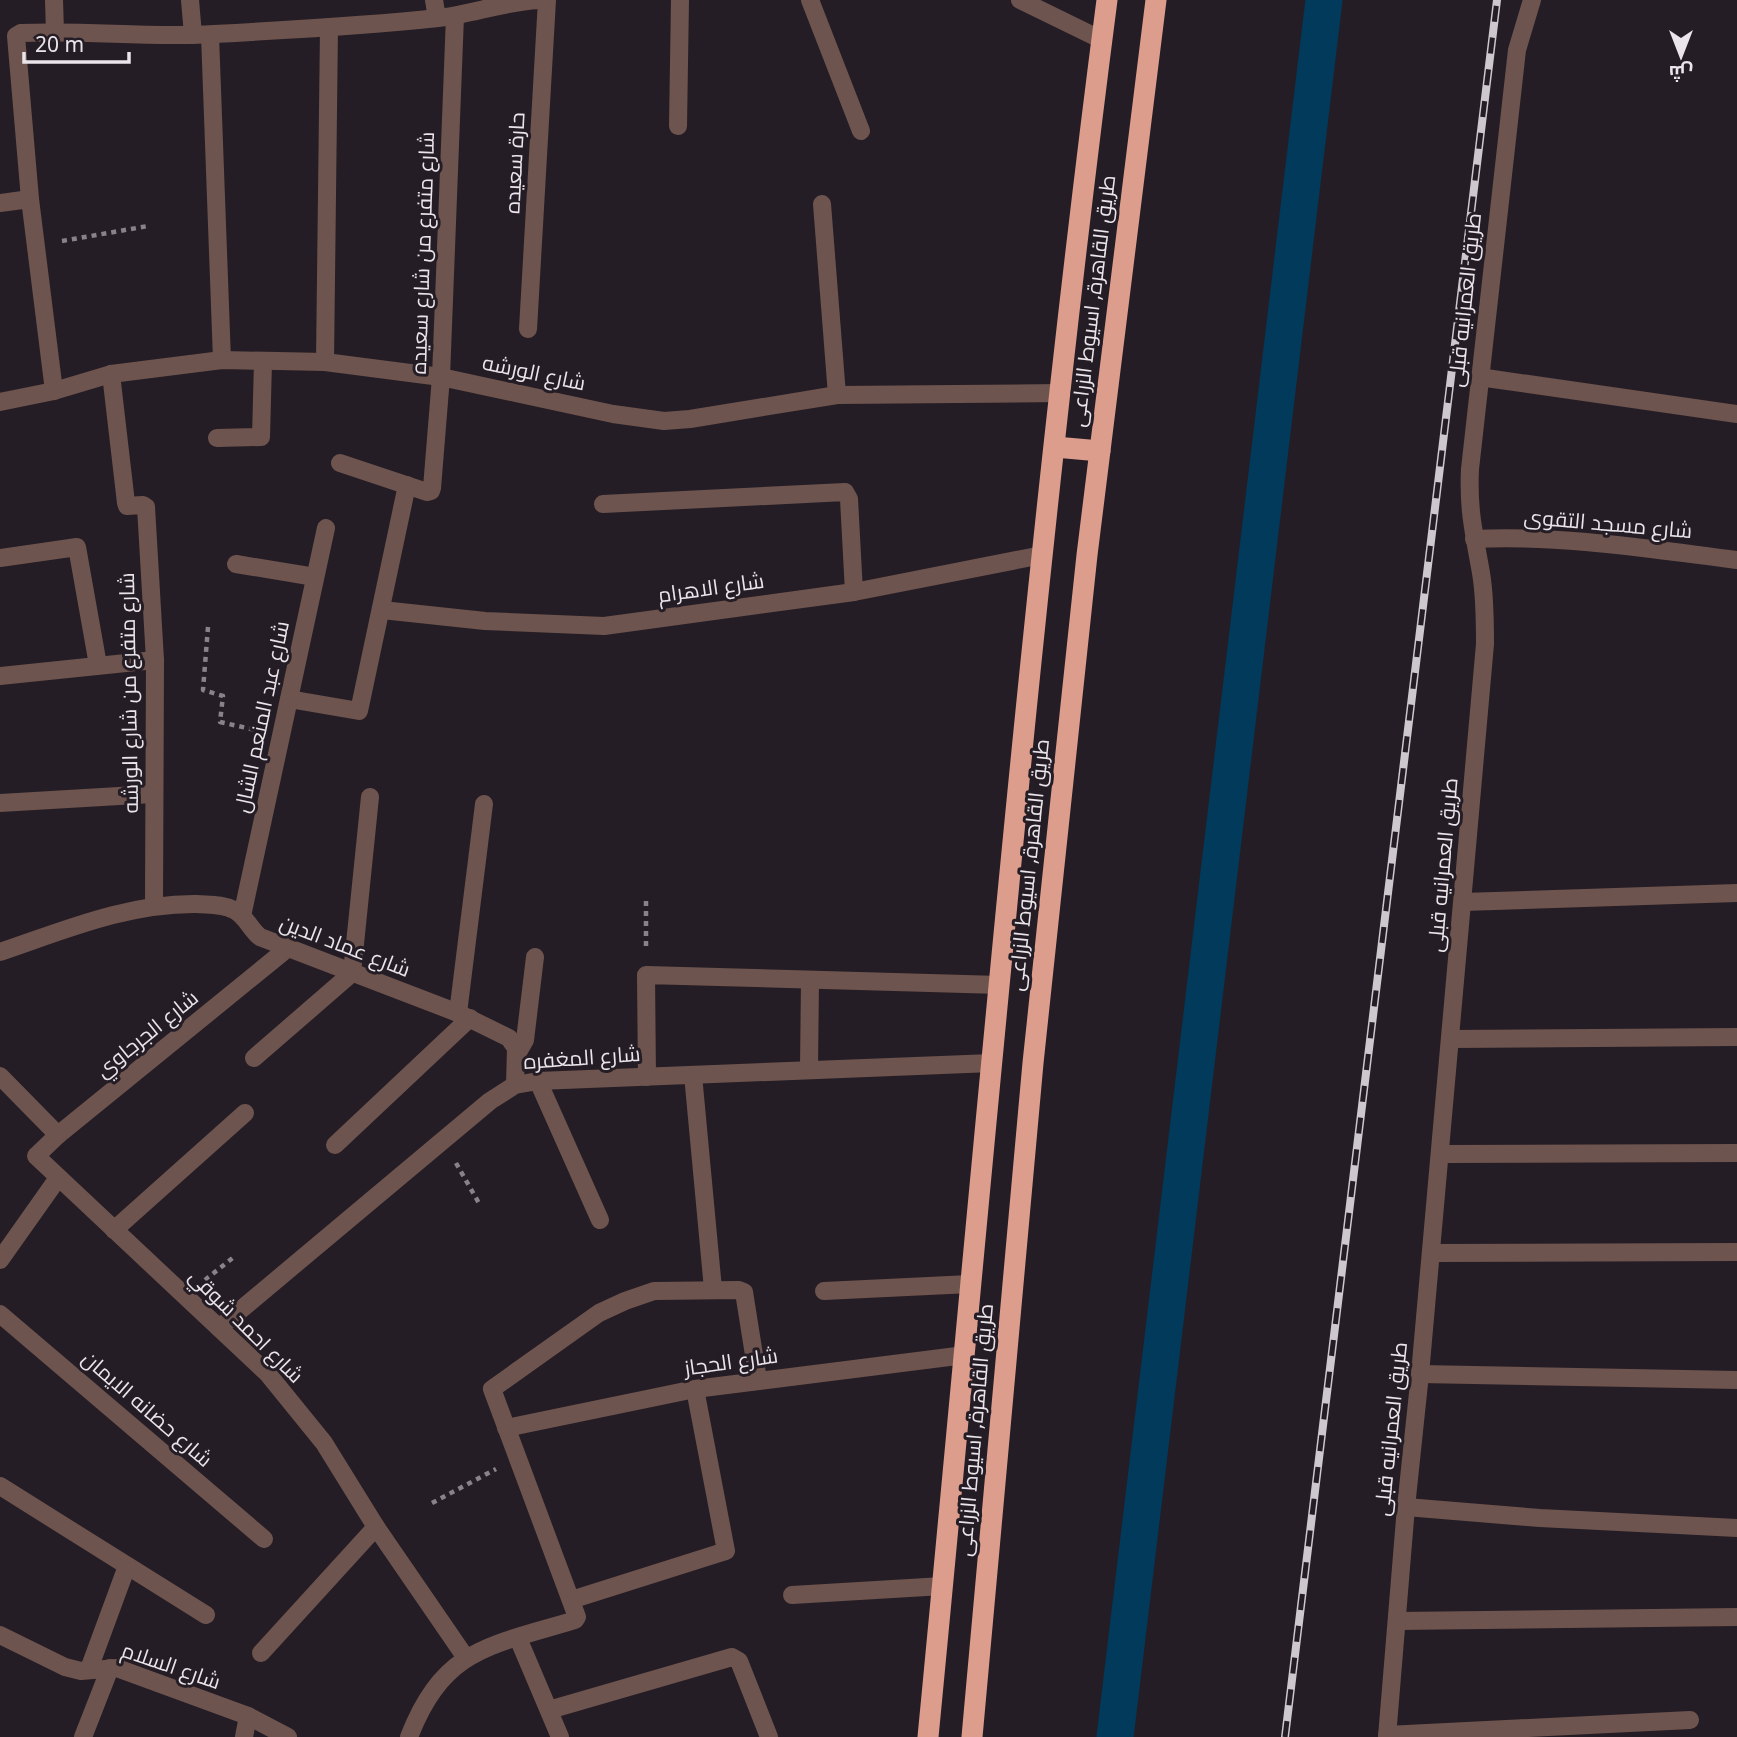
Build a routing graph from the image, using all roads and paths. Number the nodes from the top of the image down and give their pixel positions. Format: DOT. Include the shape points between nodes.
graph roads {
  1 [pos="54,0"];
  2 [pos="190,0"];
  3 [pos="538,0"];
  4 [pos="547,0"];
  5 [pos="680,0"];
  6 [pos="810,0"];
  7 [pos="1020,0"];
  8 [pos="1107,0"];
  9 [pos="1156,0"];
  10 [pos="1532,0"];
  11 [pos="442,11"];
  12 [pos="329,27"];
  13 [pos="55,32"];
  14 [pos="201,35"];
  15 [pos="1102,40"];
  16 [pos="678,126"];
  17 [pos="861,131"];
  18 [pos="30,199"];
  19 [pos="0,202"];
  20 [pos="822,204"];
  21 [pos="148,226"];
  22 [pos="37,245"];
  23 [pos="528,329"];
  24 [pos="222,360"];
  25 [pos="263,361"];
  26 [pos="325,362"];
  27 [pos="111,374"];
  28 [pos="441,377"];
  29 [pos="1479,377"];
  30 [pos="54,391"];
  31 [pos="1061,393"];
  32 [pos="837,396"];
  33 [pos="0,402"];
  34 [pos="1737,414"];
  35 [pos="217,438"];
  36 [pos="1055,447"];
  37 [pos="1100,451"];
  38 [pos="340,463"];
  39 [pos="407,485"];
  40 [pos="603,504"];
  41 [pos="326,528"];
  42 [pos="1474,539"];
  43 [pos="1042,555"];
  44 [pos="0,558"];
  45 [pos="1737,560"];
  46 [pos="236,564"];
  47 [pos="316,577"];
  48 [pos="854,592"];
  49 [pos="383,610"];
  50 [pos="208,627"];
  51 [pos="155,660"];
  52 [pos="98,665"];
  53 [pos="0,676"];
  54 [pos="289,699"];
  55 [pos="281,736"];
  56 [pos="153,794"];
  57 [pos="370,797"];
  58 [pos="0,803"];
  59 [pos="484,804"];
  60 [pos="1737,893"];
  61 [pos="646,901"];
  62 [pos="1463,902"];
  63 [pos="154,906"];
  64 [pos="243,916"];
  65 [pos="288,948"];
  66 [pos="0,952"];
  67 [pos="535,957"];
  68 [pos="352,973"];
  69 [pos="646,975"];
  70 [pos="810,981"];
  71 [pos="1000,985"];
  72 [pos="464,1016"];
  73 [pos="1737,1037"];
  74 [pos="1450,1039"];
  75 [pos="517,1054"];
  76 [pos="254,1058"];
  77 [pos="992,1063"];
  78 [pos="809,1069"];
  79 [pos="693,1075"];
  80 [pos="0,1076"];
  81 [pos="647,1077"];
  82 [pos="538,1081"];
  83 [pos="515,1085"];
  84 [pos="246,1113"];
  85 [pos="58,1135"];
  86 [pos="442,1141"];
  87 [pos="335,1145"];
  88 [pos="1737,1153"];
  89 [pos="1440,1154"];
  90 [pos="36,1156"];
  91 [pos="58,1178"];
  92 [pos="480,1205"];
  93 [pos="600,1220"];
  94 [pos="114,1230"];
  95 [pos="1737,1252"];
  96 [pos="1431,1253"];
  97 [pos="235,1255"];
  98 [pos="0,1260"];
  99 [pos="970,1284"];
  100 [pos="713,1289"];
  101 [pos="824,1291"];
  102 [pos="186,1296"];
  103 [pos="0,1314"];
  104 [pos="219,1328"];
  105 [pos="965,1355"];
  106 [pos="1420,1374"];
  107 [pos="758,1380"];
  108 [pos="1737,1380"];
  109 [pos="695,1390"];
  110 [pos="506,1428"];
  111 [pos="516,1458"];
  112 [pos="0,1486"];
  113 [pos="432,1503"];
  114 [pos="1406,1507"];
  115 [pos="376,1527"];
  116 [pos="1737,1528"];
  117 [pos="264,1539"];
  118 [pos="127,1566"];
  119 [pos="943,1586"];
  120 [pos="792,1595"];
  121 [pos="574,1608"];
  122 [pos="206,1615"];
  123 [pos="1737,1617"];
  124 [pos="1397,1621"];
  125 [pos="0,1635"];
  126 [pos="518,1638"];
  127 [pos="261,1653"];
  128 [pos="466,1658"];
  129 [pos="110,1668"];
  130 [pos="89,1670"];
  131 [pos="549,1710"];
  132 [pos="248,1716"];
  133 [pos="1690,1720"];
  134 [pos="1387,1736"];
  135 [pos="83,1737"];
  136 [pos="244,1737"];
  137 [pos="288,1737"];
  138 [pos="409,1737"];
  139 [pos="560,1737"];
  140 [pos="769,1737"];
  141 [pos="928,1737"];
  142 [pos="972,1737"];
  1 -- 13 [label="street"];
  2 -- 14 [label="street"];
  3 -- 11 [label="street"];
  4 -- 23 [label="street, حارة سعيده"];
  5 -- 16 [label="street"];
  6 -- 17 [label="street"];
  7 -- 15 [label="street"];
  8 -- 15 [label="highway, طريق القاهرة, اسيوط الزراعى"];
  9 -- 37 [label="highway, طريق القاهرة, اسيوط الزراعى"];
  10 -- 29 [label="street, طريق العمرانيه قبلى" via="1517,50"];
  11 -- 12 [label="street"];
  11 -- 28 [label="street, شارع متفرع من شارع سعيده"];
  12 -- 14 [label="street"];
  12 -- 26 [label="street"];
  13 -- 14 [label="street"];
  13 -- 18 [label="street" via="16,36"];
  14 -- 24 [label="street"];
  15 -- 31 [label="highway, طريق القاهرة, اسيوط الزراعى"];
  18 -- 19 [label="street"];
  18 -- 22 [label="street"];
  20 -- 32 [label="street"];
  21 -- 22 [label="path"];
  22 -- 30 [label="street"];
  24 -- 25 [label="street, شارع الورشه"];
  24 -- 27 [label="street, شارع الورشه"];
  25 -- 26 [label="street, شارع الورشه"];
  25 -- 35 [label="street" via="261,437"];
  26 -- 28 [label="street, شارع الورشه"];
  27 -- 30 [label="street, شارع الورشه"];
  27 -- 51 [label="street, شارع متفرع من شارع الورشه" via="126,503 146,507"];
  28 -- 32 [label="street, شارع الورشه" via="664,421"];
  28 -- 39 [label="street, شارع متفرع من شارع سعيده" via="431,491"];
  29 -- 34 [label="street"];
  29 -- 42 [label="street, طريق العمرانيه قبلى" via="1469,493"];
  30 -- 33 [label="street, شارع الورشه"];
  31 -- 32 [label="street, شارع الورشه"];
  31 -- 36 [label="highway, طريق القاهرة, اسيوط الزراعى"];
  36 -- 37 [label="highway"];
  36 -- 43 [label="highway, طريق القاهرة, اسيوط الزراعى"];
  37 -- 142 [label="highway, طريق القاهرة, اسيوط الزراعى" via="1033,1063"];
  38 -- 39 [label="street"];
  39 -- 49 [label="street"];
  40 -- 48 [label="street" via="846,493"];
  41 -- 47 [label="street, شارع عبد المنعم الشال"];
  42 -- 45 [label="street, شارع مسجد التقوى" via="1583,540"];
  42 -- 62 [label="street, طريق العمرانيه قبلى" via="1485,609 1485,644"];
  43 -- 48 [label="street, شارع الاهرام"];
  43 -- 71 [label="highway, طريق القاهرة, اسيوط الزراعى"];
  44 -- 52 [label="street" via="77,547"];
  46 -- 47 [label="street"];
  47 -- 54 [label="street, شارع عبد المنعم الشال"];
  48 -- 49 [label="street, شارع الاهرام" via="604,626 485,621"];
  49 -- 54 [label="street" via="359,711"];
  50 -- 55 [label="path" via="203,689 223,696 219,720"];
  51 -- 52 [label="street"];
  51 -- 56 [label="street, شارع متفرع من شارع الورشه"];
  52 -- 53 [label="street"];
  54 -- 55 [label="street, شارع عبد المنعم الشال"];
  55 -- 64 [label="street, شارع عبد المنعم الشال"];
  56 -- 58 [label="street"];
  56 -- 63 [label="street, شارع متفرع من شارع الورشه"];
  57 -- 68 [label="street"];
  59 -- 72 [label="street"];
  60 -- 62 [label="street"];
  61 -- 69 [label="path"];
  62 -- 74 [label="street, طريق العمرانيه قبلى"];
  63 -- 64 [label="street, شارع عماد الدين" via="212,905 229,907"];
  63 -- 66 [label="street, شارع عماد الدين" via="110,915"];
  64 -- 65 [label="street, شارع عماد الدين" via="260,937"];
  65 -- 68 [label="street, شارع عماد الدين"];
  65 -- 85 [label="street, شارع الجرجاوي"];
  67 -- 75 [label="street" via="527,1034"];
  68 -- 72 [label="street, شارع عماد الدين"];
  68 -- 76 [label="street"];
  69 -- 70 [label="street"];
  69 -- 81 [label="street"];
  70 -- 71 [label="street"];
  70 -- 78 [label="street"];
  71 -- 77 [label="highway, طريق القاهرة, اسيوط الزراعى"];
  72 -- 75 [label="street, شارع عماد الدين" via="509,1038"];
  72 -- 87 [label="street"];
  73 -- 74 [label="street"];
  74 -- 89 [label="street, طريق العمرانيه قبلى"];
  75 -- 83 [label="street"];
  77 -- 78 [label="street, شارع المغفره"];
  77 -- 99 [label="highway, طريق القاهرة, اسيوط الزراعى"];
  78 -- 79 [label="street, شارع المغفره"];
  79 -- 81 [label="street, شارع المغفره"];
  79 -- 100 [label="street"];
  80 -- 85 [label="street"];
  81 -- 82 [label="street, شارع المغفره"];
  82 -- 83 [label="street, شارع المغفره"];
  82 -- 93 [label="street"];
  83 -- 86 [label="street, شارع المغفره"];
  84 -- 94 [label="street"];
  85 -- 90 [label="street, شارع الجرجاوي"];
  86 -- 92 [label="path"];
  86 -- 104 [label="street, شارع المغفره"];
  88 -- 89 [label="street"];
  89 -- 96 [label="street, طريق العمرانيه قبلى"];
  90 -- 91 [label="street, شارع احمد شوقي"];
  91 -- 94 [label="street, شارع احمد شوقي"];
  91 -- 98 [label="street"];
  94 -- 102 [label="street, شارع احمد شوقي"];
  95 -- 96 [label="street"];
  96 -- 106 [label="street, طريق العمرانيه قبلى"];
  97 -- 102 [label="path"];
  99 -- 101 [label="street"];
  99 -- 105 [label="highway, طريق القاهرة, اسيوط الزراعى"];
  100 -- 107 [label="street" via="745,1294"];
  100 -- 110 [label="street" via="654,1291 598,1313 492,1389"];
  102 -- 104 [label="street, شارع احمد شوقي"];
  103 -- 117 [label="street, شارع حضانه الايمان"];
  104 -- 115 [label="street, شارع احمد شوقي" via="268,1374 324,1443"];
  105 -- 107 [label="street, شارع الحجاز"];
  105 -- 119 [label="highway, طريق القاهرة, اسيوط الزراعى"];
  106 -- 108 [label="street"];
  106 -- 114 [label="street, طريق العمرانيه قبلى"];
  107 -- 109 [label="street, شارع الحجاز"];
  109 -- 110 [label="street, شارع الحجاز"];
  109 -- 121 [label="street" via="726,1551"];
  110 -- 111 [label="street"];
  111 -- 113 [label="path"];
  111 -- 121 [label="street"];
  112 -- 118 [label="street"];
  114 -- 116 [label="street"];
  114 -- 124 [label="street, طريق العمرانيه قبلى"];
  115 -- 127 [label="street"];
  115 -- 128 [label="street, شارع احمد شوقي"];
  118 -- 122 [label="street"];
  118 -- 130 [label="street"];
  119 -- 120 [label="street"];
  119 -- 141 [label="highway, طريق القاهرة, اسيوط الزراعى"];
  121 -- 126 [label="street" via="575,1620"];
  123 -- 124 [label="street"];
  124 -- 134 [label="street, طريق العمرانيه قبلى"];
  125 -- 130 [label="street, شارع السلام" via="65,1667"];
  126 -- 128 [label="street"];
  126 -- 131 [label="street"];
  128 -- 138 [label="street" via="449,1670 424,1701"];
  129 -- 130 [label="street, شارع السلام"];
  129 -- 132 [label="street, شارع السلام"];
  129 -- 135 [label="street"];
  131 -- 139 [label="street"];
  131 -- 140 [label="street" via="733,1657 741,1665"];
  132 -- 136 [label="street"];
  132 -- 137 [label="street, شارع السلام"];
  133 -- 134 [label="street"];
}
